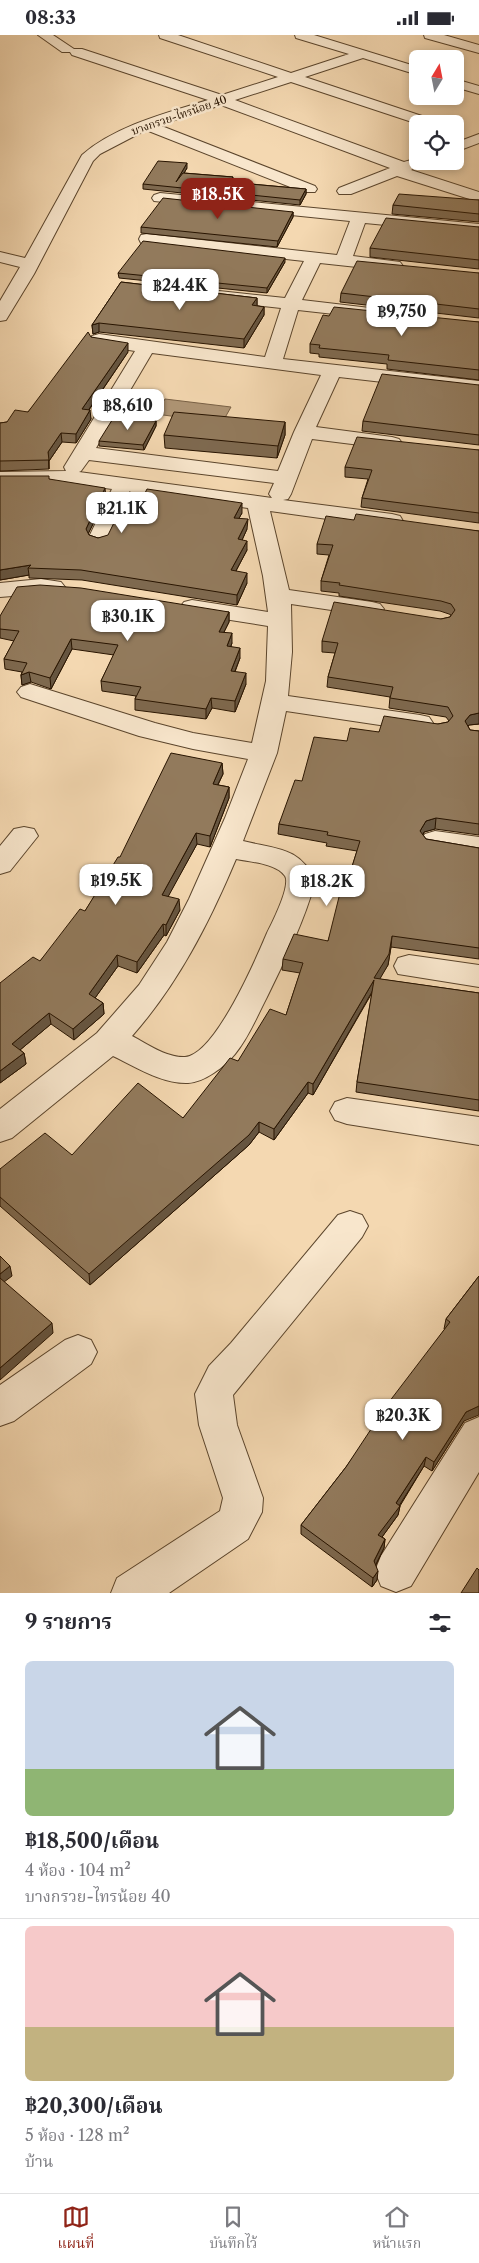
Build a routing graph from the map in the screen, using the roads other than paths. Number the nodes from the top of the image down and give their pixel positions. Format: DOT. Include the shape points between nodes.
graph roads {
  1 [pos="44,35"];
  2 [pos="165,35"];
  3 [pos="301,35"];
  4 [pos="430,35"];
  5 [pos="479,49"];
  6 [pos="362,54"];
  7 [pos="409,68"];
  8 [pos="292,77"];
  9 [pos="464,86"];
  10 [pos="479,90"];
  11 [pos="222,100"];
  12 [pos="409,116"];
  13 [pos="145,125"];
  14 [pos="464,134"];
  15 [pos="478,139"];
  16 [pos="464,144"];
  17 [pos="409,166"];
  18 [pos="402,169"];
  19 [pos="309,189"];
  20 [pos="345,191"];
  21 [pos="479,197"];
  22 [pos="160,198"];
  23 [pos="311,213"];
  24 [pos="359,218"];
  25 [pos="479,229"];
  26 [pos="147,239"];
  27 [pos="293,255"];
  28 [pos="0,257"];
  29 [pos="314,258"];
  30 [pos="343,260"];
  31 [pos="30,263"];
  32 [pos="411,268"];
  33 [pos="202,294"];
  34 [pos="291,304"];
  35 [pos="390,315"];
  36 [pos="0,316"];
  37 [pos="100,340"];
  38 [pos="148,346"];
  39 [pos="272,364"];
  40 [pos="334,370"];
  41 [pos="479,387"];
  42 [pos="304,432"];
  43 [pos="411,445"];
  44 [pos="83,453"];
  45 [pos="0,477"];
  46 [pos="68,477"];
  47 [pos="286,478"];
  48 [pos="125,485"];
  49 [pos="266,504"];
  50 [pos="411,523"];
  51 [pos="99,539"];
  52 [pos="74,589"];
  53 [pos="0,590"];
  54 [pos="167,603"];
  55 [pos="279,608"];
  56 [pos="392,612"];
  57 [pos="30,692"];
  58 [pos="277,702"];
  59 [pos="437,725"];
  60 [pos="264,753"];
  61 [pos="24,836"];
  62 [pos="435,841"];
  63 [pos="226,847"];
  64 [pos="479,847"];
  65 [pos="0,864"];
  66 [pos="409,966"];
  67 [pos="479,976"];
  68 [pos="110,1040"];
  69 [pos="347,1111"];
  70 [pos="0,1128"];
  71 [pos="479,1131"];
  72 [pos="350,1226"];
  73 [pos="78,1352"];
  74 [pos="0,1408"];
  75 [pos="479,1436"];
  76 [pos="396,1571"];
  77 [pos="132,1593"];
  1 -- 11 [label="street" via="72,50"];
  2 -- 8 [label="street"];
  3 -- 6 [label="street"];
  4 -- 5 [label="street"];
  6 -- 7 [label="street"];
  6 -- 8 [label="street, บางกรวย-ไทรน้อย 40"];
  8 -- 11 [label="street, บางกรวย-ไทรน้อย 40"];
  8 -- 12 [label="street"];
  9 -- 10 [label="street"];
  11 -- 13 [label="street, บางกรวย-ไทรน้อย 40"];
  11 -- 18 [label="street"];
  13 -- 19 [label="street"];
  13 -- 31 [label="street, บางกรวย-ไทรน้อย 40" via="87,158"];
  14 -- 15 [label="street"];
  15 -- 16 [label="street"];
  17 -- 18 [label="street"];
  18 -- 20 [label="street"];
  18 -- 21 [label="street"];
  22 -- 23 [label="street"];
  23 -- 24 [label="street"];
  23 -- 27 [label="street"];
  24 -- 25 [label="street"];
  24 -- 30 [label="street"];
  26 -- 27 [label="street"];
  27 -- 29 [label="street"];
  28 -- 31 [label="street"];
  29 -- 30 [label="street"];
  29 -- 34 [label="street"];
  30 -- 32 [label="street"];
  31 -- 36 [label="street, บางกรวย-ไทรน้อย 40"];
  33 -- 34 [label="street"];
  34 -- 35 [label="street"];
  34 -- 39 [label="street"];
  37 -- 38 [label="street"];
  38 -- 39 [label="street"];
  38 -- 44 [label="street"];
  39 -- 40 [label="street"];
  40 -- 41 [label="street"];
  40 -- 42 [label="street"];
  42 -- 43 [label="street"];
  42 -- 47 [label="street"];
  44 -- 46 [label="street"];
  44 -- 47 [label="street"];
  45 -- 46 [label="street"];
  46 -- 48 [label="street"];
  47 -- 49 [label="street"];
  48 -- 49 [label="street"];
  48 -- 51 [label="street"];
  49 -- 50 [label="street"];
  49 -- 55 [label="street"];
  52 -- 53 [label="street" via="42,586"];
  54 -- 55 [label="street"];
  55 -- 56 [label="street"];
  55 -- 58 [label="street"];
  57 -- 60 [label="street" via="148,730"];
  58 -- 59 [label="street"];
  58 -- 60 [label="street"];
  60 -- 63 [label="street"];
  61 -- 65 [label="street"];
  62 -- 64 [label="street"];
  63 -- 68 [label="street" via="177,953 147,997"];
  63 -- 68 [label="street" via="285,861 297,871 301,882 273,954 237,1026 206,1063 188,1070 166,1067"];
  66 -- 67 [label="street"];
  68 -- 70 [label="street"];
  69 -- 71 [label="street"];
  72 -- 77 [label="street" via="222,1378 214,1394 218,1425 243,1498 242,1512 234,1525"];
  73 -- 74 [label="street"];
  75 -- 76 [label="street"];
}
